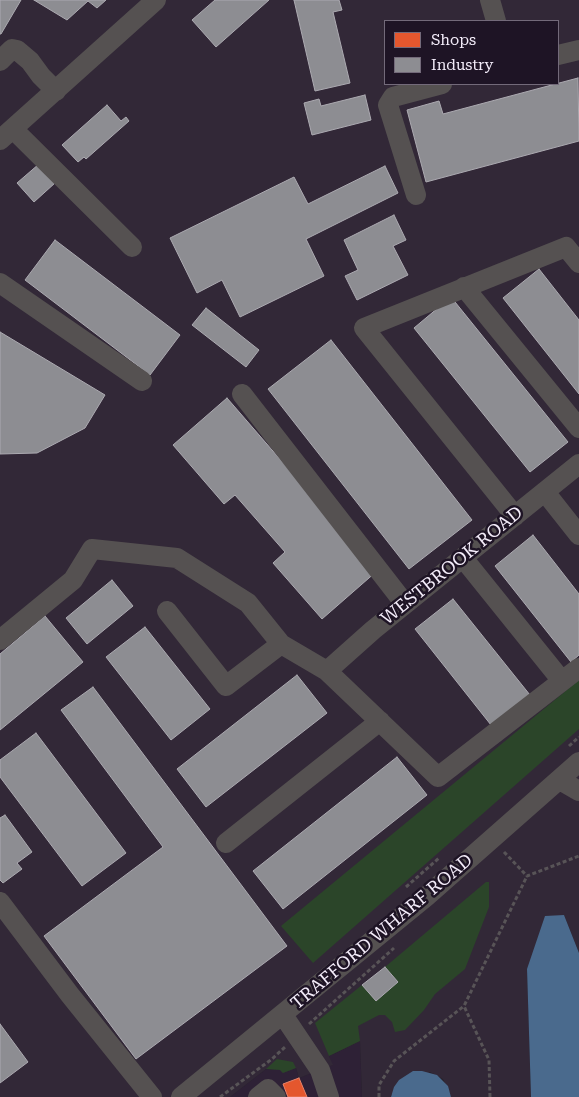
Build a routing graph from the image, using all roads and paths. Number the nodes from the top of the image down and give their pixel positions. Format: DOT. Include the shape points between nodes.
graph roads {
  1 [pos="156,0"];
  2 [pos="490,0"];
  3 [pos="496,20"];
  4 [pos="579,50"];
  5 [pos="559,55"];
  6 [pos="0,61"];
  7 [pos="438,85"];
  8 [pos="56,91"];
  9 [pos="7,135"];
  10 [pos="416,195"];
  11 [pos="132,247"];
  12 [pos="579,263"];
  13 [pos="0,283"];
  14 [pos="464,287"];
  15 [pos="142,381"];
  16 [pos="242,394"];
  17 [pos="579,428"];
  18 [pos="579,464"];
  19 [pos="545,492"];
  20 [pos="515,516"];
  21 [pos="579,535"];
  22 [pos="463,558"];
  23 [pos="405,604"];
  24 [pos="167,610"];
  25 [pos="0,640"];
  26 [pos="281,644"];
  27 [pos="579,668"];
  28 [pos="327,671"];
  29 [pos="562,681"];
  30 [pos="380,721"];
  31 [pos="579,737"];
  32 [pos="575,760"];
  33 [pos="560,780"];
  34 [pos="579,791"];
  35 [pos="492,839"];
  36 [pos="226,843"];
  37 [pos="444,855"];
  38 [pos="579,856"];
  39 [pos="527,876"];
  40 [pos="406,887"];
  41 [pos="0,902"];
  42 [pos="464,1006"];
  43 [pos="283,1015"];
  44 [pos="278,1054"];
  45 [pos="152,1097"];
  46 [pos="181,1097"];
  47 [pos="220,1097"];
  48 [pos="258,1097"];
  49 [pos="276,1097"];
  50 [pos="329,1097"];
  51 [pos="379,1097"];
  52 [pos="490,1097"];
  1 -- 8 [label="street"];
  2 -- 3 [label="street"];
  4 -- 5 [label="street"];
  6 -- 8 [label="street" via="12,49 17,50"];
  7 -- 10 [label="street" via="393,97 388,105"];
  8 -- 9 [label="street"];
  9 -- 11 [label="street"];
  12 -- 14 [label="street" via="566,247"];
  13 -- 15 [label="street"];
  14 -- 17 [label="street"];
  14 -- 20 [label="street" via="364,328"];
  16 -- 23 [label="street"];
  18 -- 19 [label="street, WESTBROOK ROAD"];
  19 -- 20 [label="street, WESTBROOK ROAD"];
  19 -- 21 [label="street"];
  20 -- 22 [label="street, WESTBROOK ROAD"];
  22 -- 23 [label="street, WESTBROOK ROAD"];
  22 -- 29 [label="street"];
  23 -- 28 [label="street, WESTBROOK ROAD"];
  24 -- 26 [label="street" via="226,686"];
  25 -- 26 [label="street" via="73,580 92,548 176,558 248,604"];
  26 -- 28 [label="street"];
  27 -- 29 [label="street"];
  28 -- 30 [label="street"];
  29 -- 30 [label="street" via="438,777"];
  30 -- 36 [label="street"];
  31 -- 32 [label="path"];
  32 -- 33 [label="street, TRAFFORD WHARF ROAD"];
  33 -- 34 [label="street"];
  33 -- 35 [label="street, TRAFFORD WHARF ROAD"];
  35 -- 39 [label="path"];
  35 -- 43 [label="street, TRAFFORD WHARF ROAD"];
  37 -- 40 [label="path"];
  38 -- 39 [label="path"];
  39 -- 42 [label="path"];
  41 -- 45 [label="street"];
  42 -- 51 [label="path" via="394,1061 379,1085"];
  42 -- 52 [label="path" via="489,1060"];
  43 -- 46 [label="street, TRAFFORD WHARF ROAD"];
  43 -- 50 [label="street" via="320,1070"];
  44 -- 47 [label="path"];
  48 -- 49 [label="street" via="268,1089"];
}
